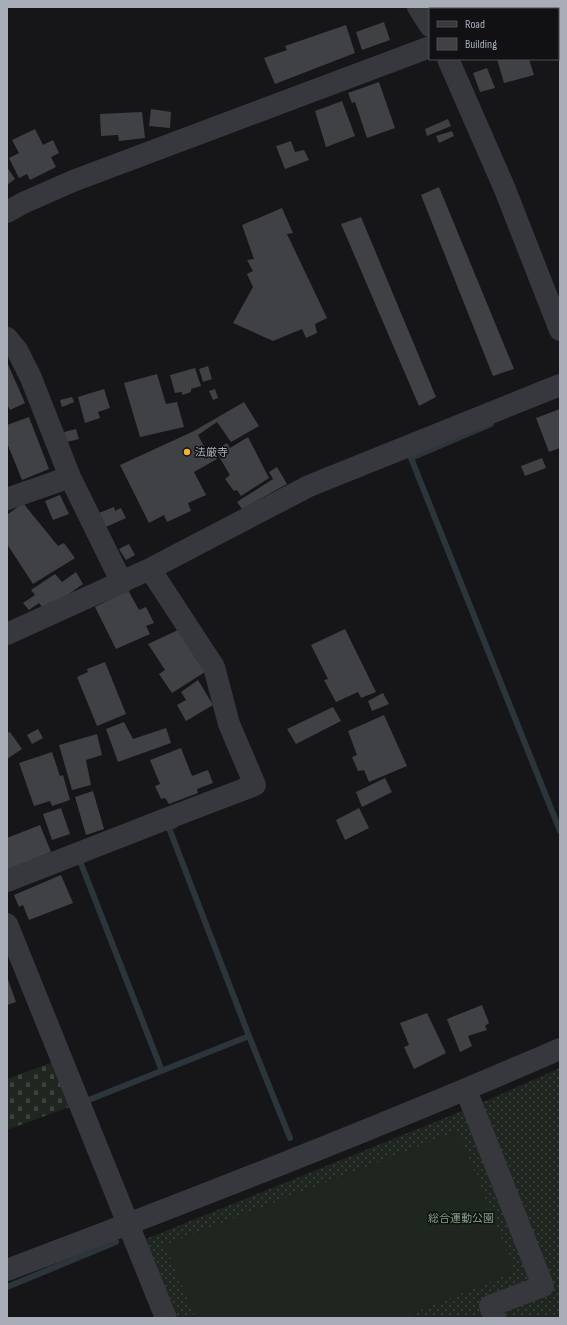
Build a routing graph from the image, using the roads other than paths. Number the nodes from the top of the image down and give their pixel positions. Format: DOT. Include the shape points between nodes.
graph roads {
  1 [pos="418,7"];
  2 [pos="429,24"];
  3 [pos="429,47"];
  4 [pos="448,60"];
  5 [pos="7,212"];
  6 [pos="560,330"];
  7 [pos="7,338"];
  8 [pos="560,385"];
  9 [pos="70,477"];
  10 [pos="7,499"];
  11 [pos="150,570"];
  12 [pos="122,582"];
  13 [pos="7,634"];
  14 [pos="7,881"];
  15 [pos="7,924"];
  16 [pos="560,1049"];
  17 [pos="466,1090"];
  18 [pos="127,1224"];
  19 [pos="7,1270"];
  20 [pos="166,1318"];
  21 [pos="495,1318"];
  1 -- 2 [label="street"];
  3 -- 5 [label="street" via="73,181"];
  4 -- 6 [label="street" via="504,187"];
  7 -- 9 [label="street" via="17,350 31,378"];
  8 -- 11 [label="street" via="309,486"];
  9 -- 10 [label="street"];
  9 -- 12 [label="street"];
  11 -- 12 [label="street"];
  11 -- 14 [label="street" via="214,667 229,724 255,785"];
  12 -- 13 [label="street"];
  15 -- 18 [label="street"];
  16 -- 17 [label="street"];
  17 -- 18 [label="street"];
  17 -- 21 [label="street" via="543,1286 490,1306"];
  18 -- 19 [label="street"];
  18 -- 20 [label="street"];
}
